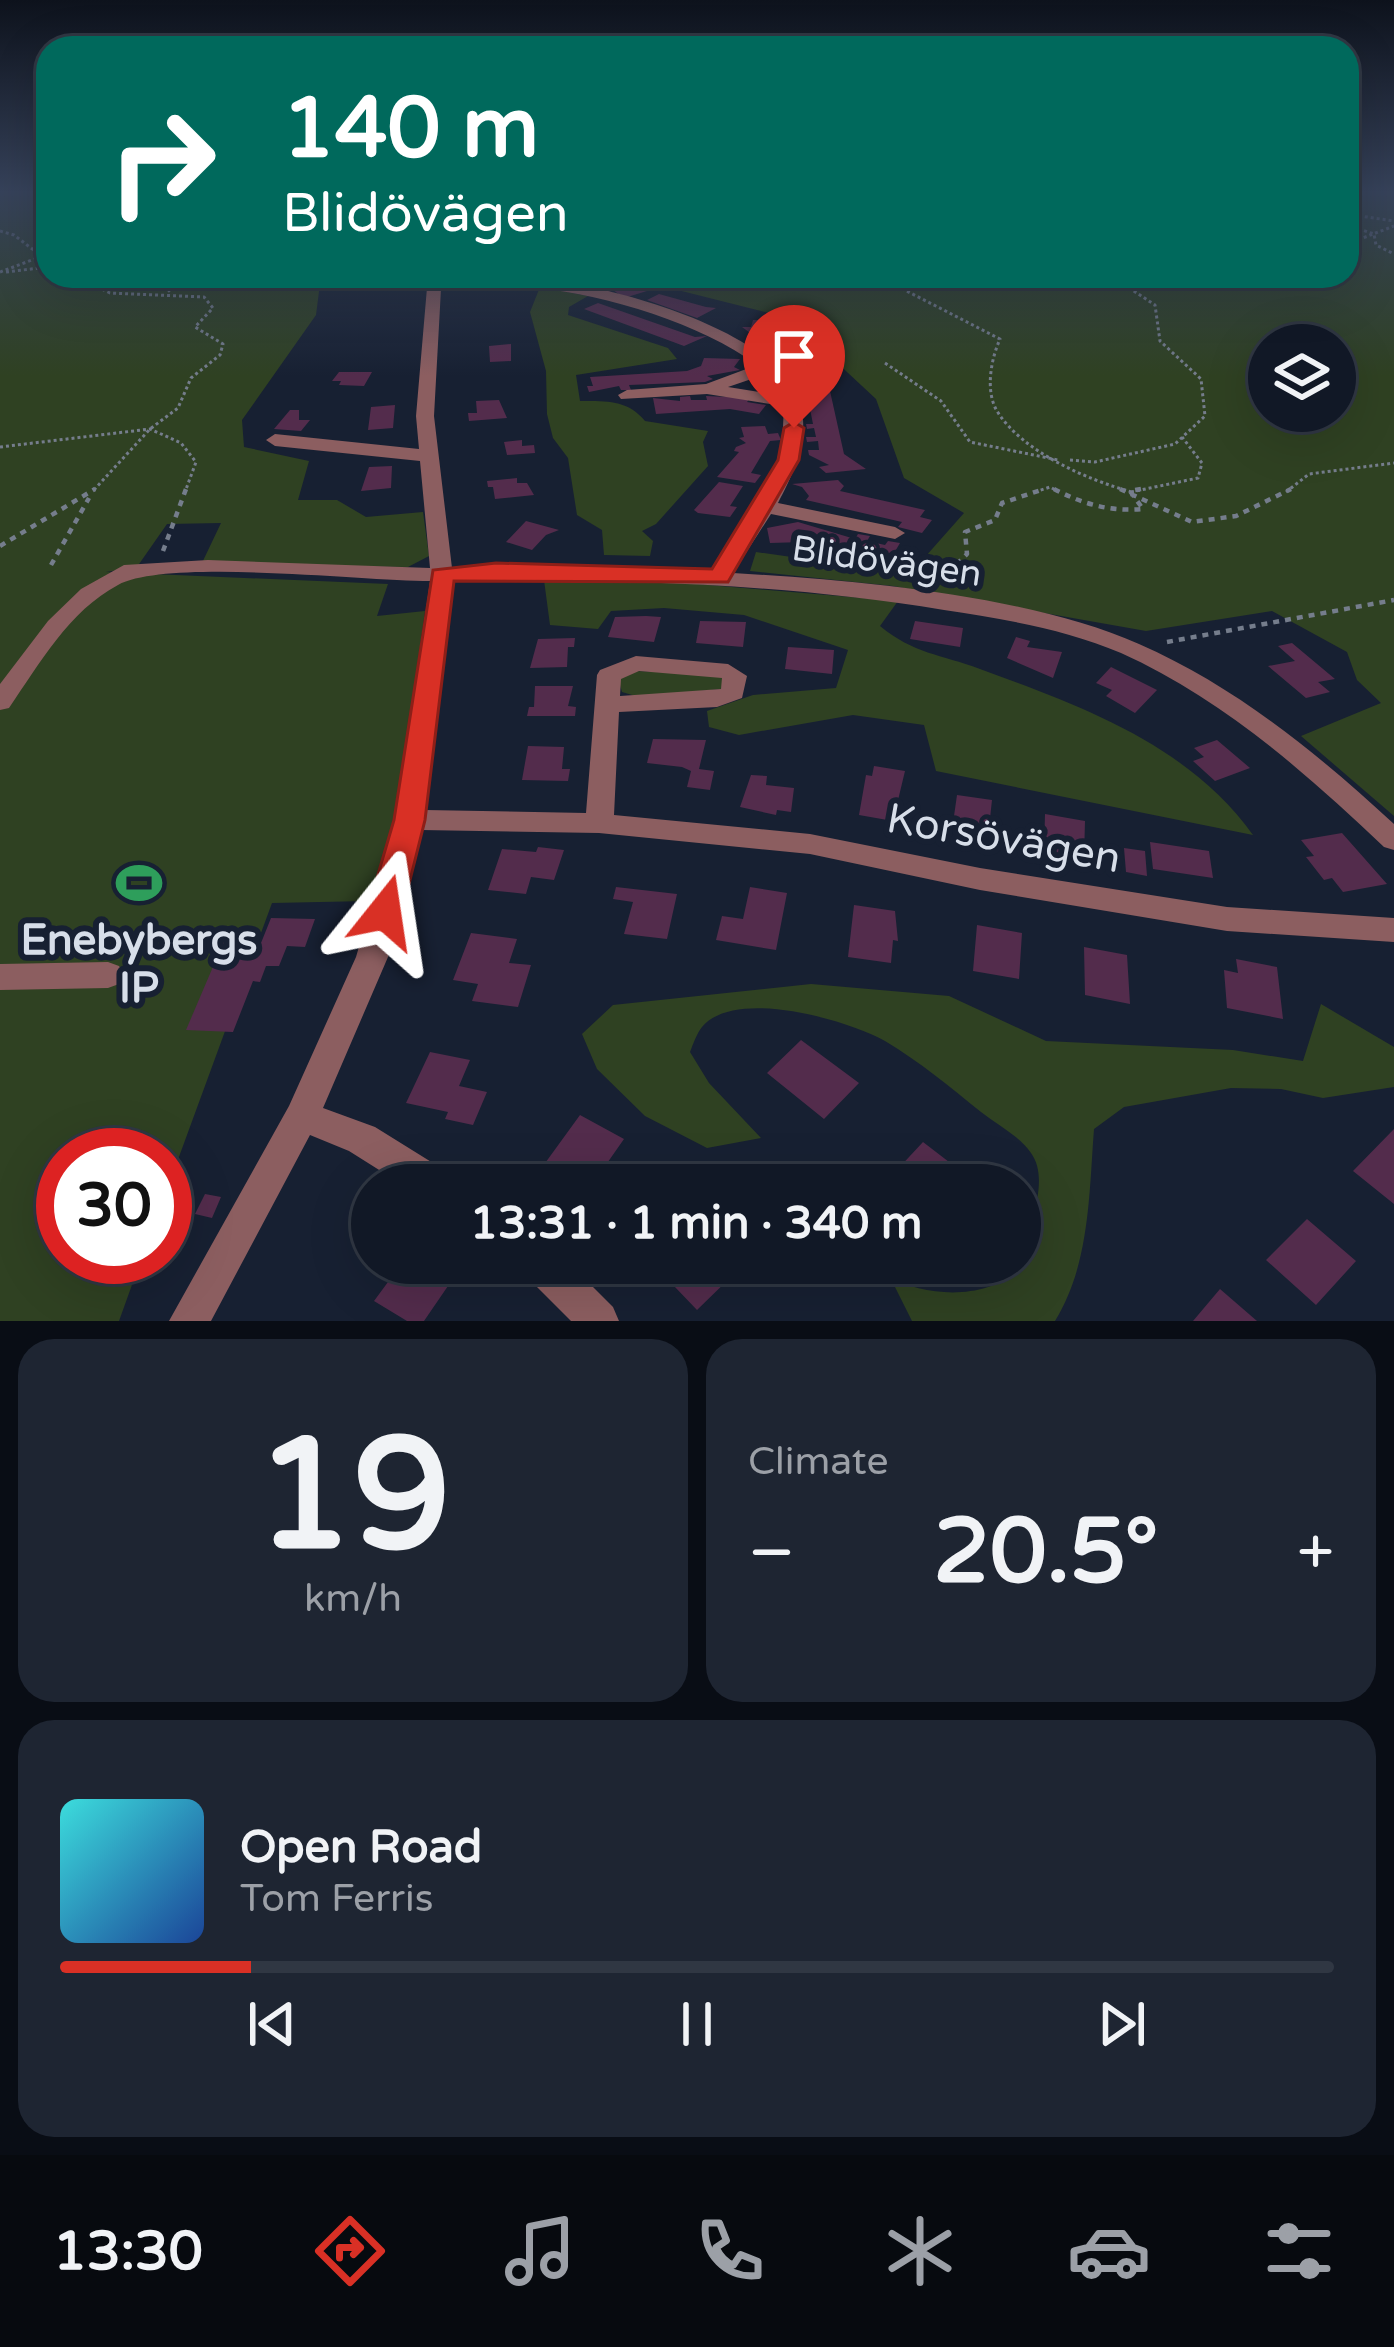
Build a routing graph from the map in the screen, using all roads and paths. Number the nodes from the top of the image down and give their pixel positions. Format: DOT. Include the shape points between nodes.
graph roads {
  1 [pos="36,259"];
  2 [pos="36,266"];
  3 [pos="0,273"];
  4 [pos="101,288"];
  5 [pos="167,288"];
  6 [pos="434,288"];
  7 [pos="574,288"];
  8 [pos="900,288"];
  9 [pos="1130,288"];
  10 [pos="172,294"];
  11 [pos="885,363"];
  12 [pos="768,367"];
  13 [pos="708,389"];
  14 [pos="627,395"];
  15 [pos="792,402"];
  16 [pos="150,428"];
  17 [pos="1182,437"];
  18 [pos="275,440"];
  19 [pos="0,447"];
  20 [pos="428,456"];
  21 [pos="1066,460"];
  22 [pos="1394,464"];
  23 [pos="1130,491"];
  24 [pos="92,493"];
  25 [pos="764,506"];
  26 [pos="895,533"];
  27 [pos="0,546"];
  28 [pos="51,565"];
  29 [pos="157,568"];
  30 [pos="442,575"];
  31 [pos="719,577"];
  32 [pos="1394,600"];
  33 [pos="941,602"];
  34 [pos="1132,650"];
  35 [pos="0,702"];
  36 [pos="608,706"];
  37 [pos="410,820"];
  38 [pos="599,823"];
  39 [pos="1394,840"];
  40 [pos="1394,930"];
  41 [pos="108,975"];
  42 [pos="0,976"];
  43 [pos="302,1116"];
  44 [pos="402,1164"];
  45 [pos="562,1284"];
  46 [pos="189,1321"];
  47 [pos="599,1321"];
  1 -- 3 [label="path"];
  2 -- 3 [label="path"];
  4 -- 10 [label="path"];
  5 -- 10 [label="path"];
  6 -- 20 [label="street"];
  7 -- 12 [label="street" via="717,333"];
  8 -- 21 [label="path" via="1000,339 990,362 995,409 1027,442"];
  9 -- 17 [label="path" via="1155,304 1160,341 1201,380 1205,416"];
  10 -- 16 [label="path" via="204,297 213,308 195,327 223,344 190,378 178,408"];
  11 -- 21 [label="path" via="941,401 970,442"];
  12 -- 13 [label="street"];
  12 -- 15 [label="street"];
  13 -- 14 [label="street"];
  13 -- 15 [label="street"];
  15 -- 25 [label="street" via="789,460"];
  16 -- 19 [label="path"];
  16 -- 24 [label="path"];
  16 -- 29 [label="path" via="182,443 196,462"];
  17 -- 21 [label="path" via="1095,461"];
  17 -- 23 [label="path" via="1202,463 1198,478"];
  18 -- 20 [label="street"];
  20 -- 30 [label="street"];
  21 -- 23 [label="path" via="1105,486"];
  22 -- 23 [label="path" via="1309,473 1236,517 1192,522"];
  23 -- 33 [label="path" via="1143,509 1118,513 1050,487 1002,503 994,520 965,532 968,554 950,571"];
  24 -- 27 [label="path"];
  24 -- 28 [label="path"];
  25 -- 26 [label="street"];
  25 -- 31 [label="street"];
  29 -- 30 [label="street, Blidövägen"];
  29 -- 35 [label="street, Blidövägen" via="110,578 64,612"];
  30 -- 31 [label="street, Blidövägen"];
  30 -- 37 [label="street"];
  31 -- 33 [label="street, Blidövägen"];
  32 -- 34 [label="path"];
  33 -- 34 [label="street, Blidövägen" via="1038,620"];
  34 -- 39 [label="street, Blidövägen" via="1238,710"];
  36 -- 38 [label="street"];
  37 -- 38 [label="street, Korsövägen"];
  37 -- 43 [label="street" via="372,957"];
  38 -- 40 [label="street, Korsövägen" via="810,844 1227,919"];
  41 -- 42 [label="street"];
  43 -- 44 [label="street"];
  43 -- 46 [label="street"];
  45 -- 47 [label="street"];
}
